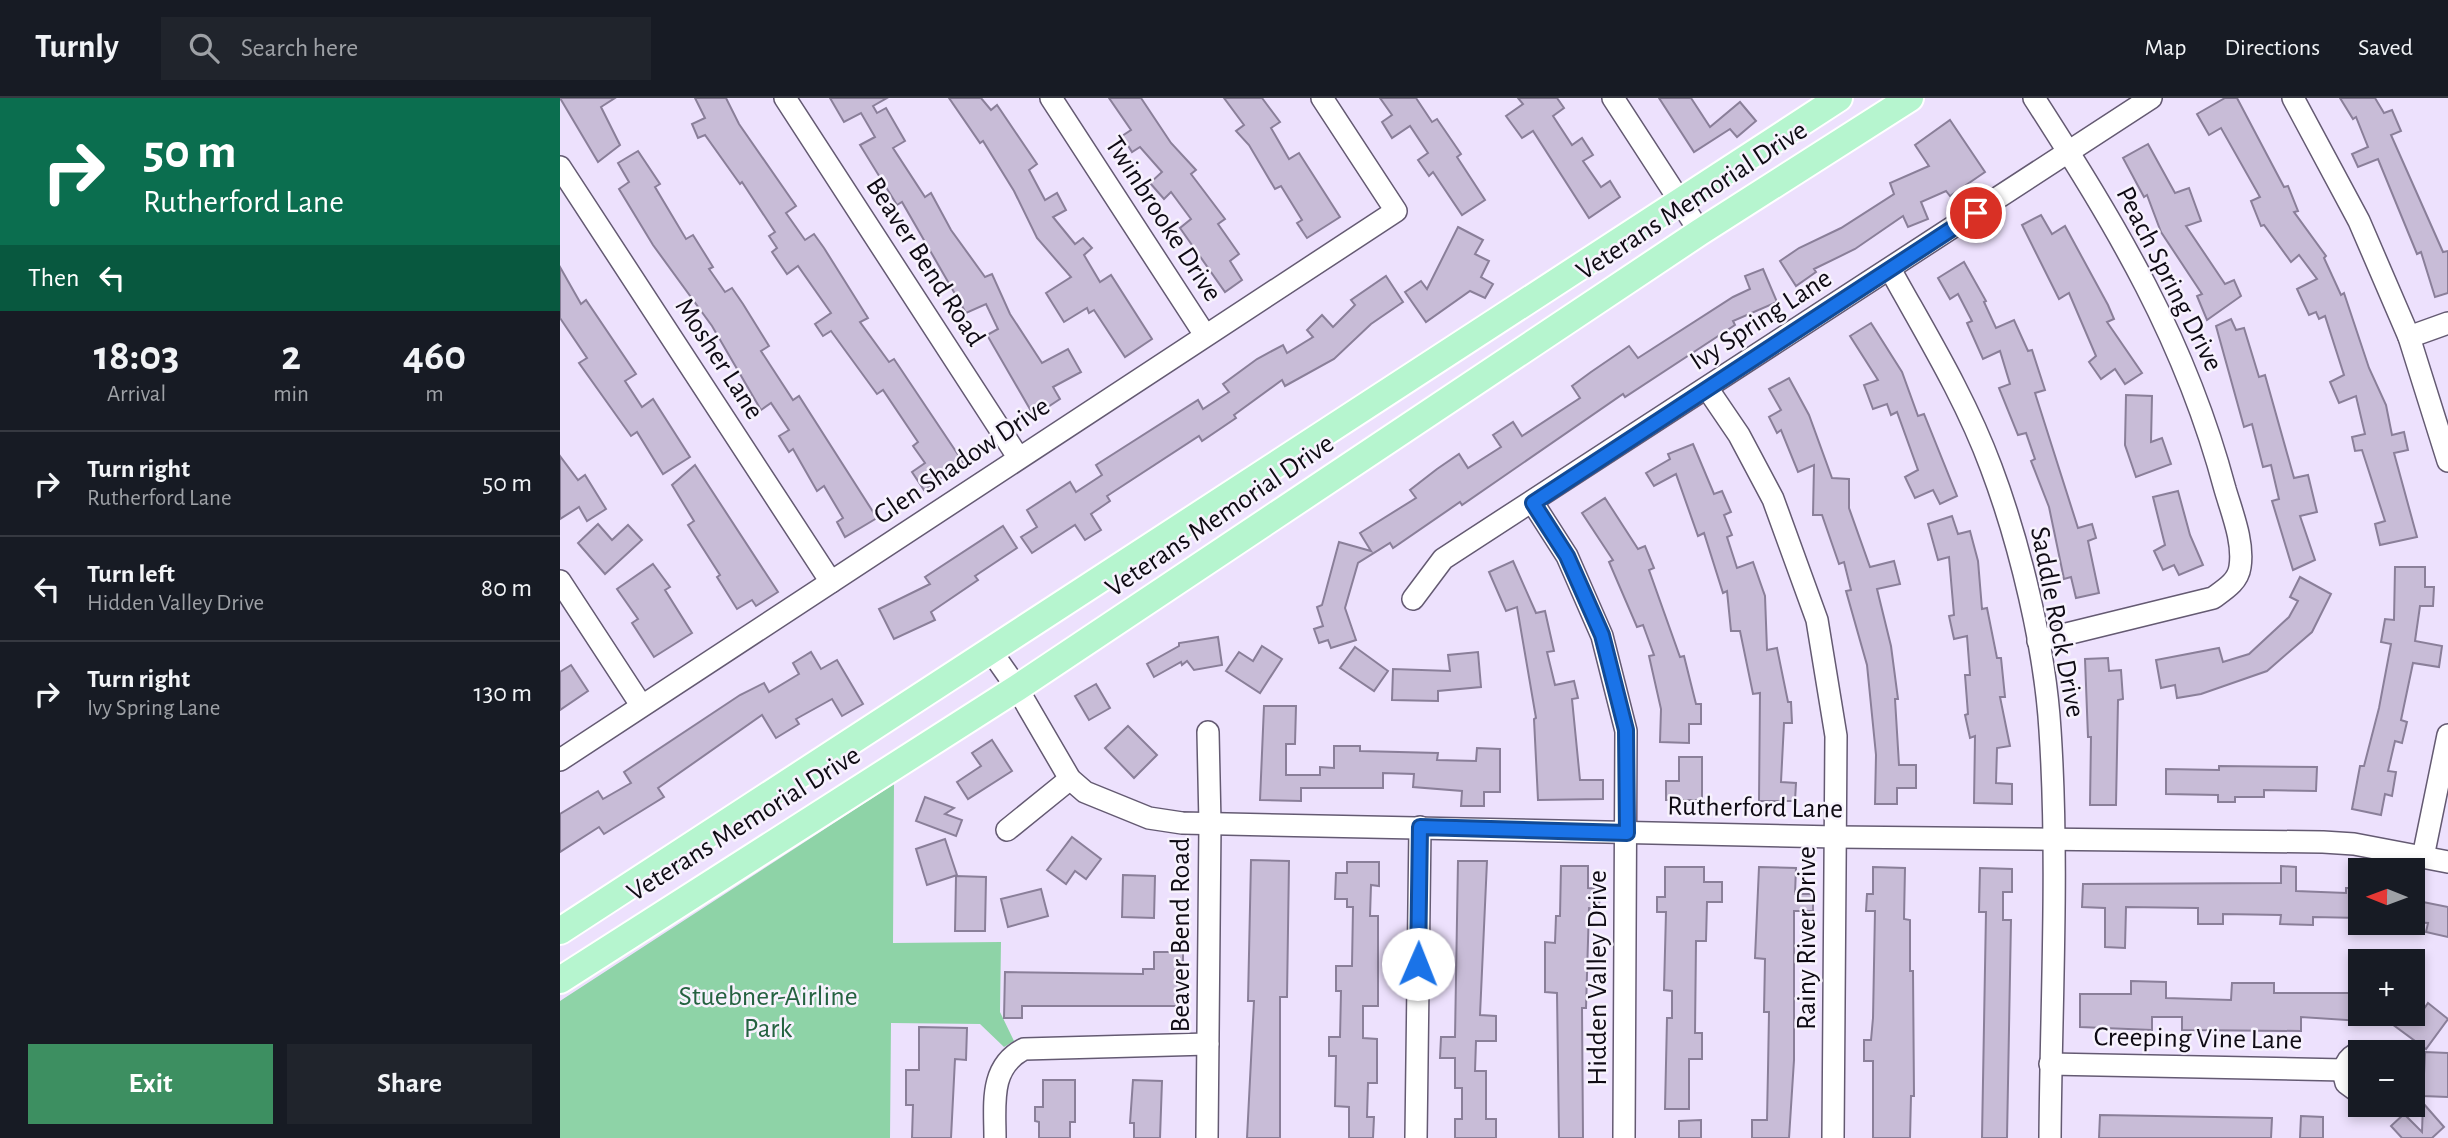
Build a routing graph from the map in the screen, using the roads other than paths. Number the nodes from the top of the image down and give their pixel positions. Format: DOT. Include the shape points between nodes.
graph roads {
  1 [pos="785,98"];
  2 [pos="1051,98"];
  3 [pos="1322,98"];
  4 [pos="1613,98"];
  5 [pos="1839,98"];
  6 [pos="1910,98"];
  7 [pos="2034,98"];
  8 [pos="2151,98"];
  9 [pos="2293,98"];
  10 [pos="2069,152"];
  11 [pos="560,167"];
  12 [pos="1680,201"];
  13 [pos="1700,232"];
  14 [pos="1890,269"];
  15 [pos="2448,323"];
  16 [pos="1205,335"];
  17 [pos="2409,337"];
  18 [pos="1707,388"];
  19 [pos="1331,429"];
  20 [pos="1018,457"];
  21 [pos="2448,461"];
  22 [pos="1355,463"];
  23 [pos="1533,503"];
  24 [pos="560,581"];
  25 [pos="831,582"];
  26 [pos="1413,599"];
  27 [pos="2038,641"];
  28 [pos="991,651"];
  29 [pos="1017,688"];
  30 [pos="640,705"];
  31 [pos="1208,732"];
  32 [pos="2448,735"];
  33 [pos="560,760"];
  34 [pos="1070,779"];
  35 [pos="1210,824"];
  36 [pos="1420,827"];
  37 [pos="1007,830"];
  38 [pos="1627,833"];
  39 [pos="1836,837"];
  40 [pos="2053,838"];
  41 [pos="2423,857"];
  42 [pos="2448,862"];
  43 [pos="665,864"];
  44 [pos="684,898"];
  45 [pos="560,931"];
  46 [pos="560,980"];
  47 [pos="1208,1044"];
  48 [pos="2348,1061"];
  49 [pos="2050,1064"];
  50 [pos="2344,1070"];
  51 [pos="2348,1084"];
  52 [pos="995,1138"];
  53 [pos="1207,1138"];
  54 [pos="1416,1138"];
  55 [pos="1624,1138"];
  56 [pos="1833,1138"];
  57 [pos="2050,1138"];
  1 -- 20 [label="street, Beaver Bend Road"];
  2 -- 16 [label="street, Twinbrooke Drive"];
  3 -- 16 [label="street, Glen Shadow Drive" via="1396,211"];
  4 -- 12 [label="street"];
  5 -- 12 [label="main road, Veterans Memorial Drive"];
  6 -- 13 [label="main road, Veterans Memorial Drive"];
  7 -- 10 [label="street, Peach Spring Drive"];
  8 -- 10 [label="street, Ivy Spring Lane"];
  9 -- 17 [label="street" via="2359,221"];
  10 -- 14 [label="street, Ivy Spring Lane"];
  10 -- 27 [label="street, Peach Spring Drive" via="2115,224 2193,385 2240,545 2241,569 2232,585 2213,598"];
  11 -- 25 [label="street, Mosher Lane"];
  12 -- 13 [label="street"];
  12 -- 19 [label="main road, Veterans Memorial Drive"];
  13 -- 22 [label="main road, Veterans Memorial Drive"];
  14 -- 18 [label="street, Ivy Spring Lane"];
  14 -- 27 [label="street, Saddle Rock Drive" via="1961,396 1992,467"];
  15 -- 17 [label="street"];
  16 -- 20 [label="street, Glen Shadow Drive"];
  17 -- 21 [label="street"];
  18 -- 23 [label="street, Ivy Spring Lane"];
  18 -- 39 [label="street, Rainy River Drive" via="1773,499 1817,620 1836,736"];
  19 -- 22 [label="main road"];
  19 -- 28 [label="main road, Veterans Memorial Drive"];
  20 -- 25 [label="street, Glen Shadow Drive"];
  22 -- 29 [label="main road, Veterans Memorial Drive"];
  23 -- 26 [label="street, Ivy Spring Lane" via="1443,559"];
  23 -- 38 [label="street, Hidden Valley Drive" via="1567,556 1602,635 1626,730"];
  24 -- 30 [label="street"];
  25 -- 30 [label="street, Glen Shadow Drive"];
  27 -- 40 [label="street, Saddle Rock Drive" via="2050,729"];
  28 -- 29 [label="street, Rutherford Lane"];
  28 -- 43 [label="main road, Veterans Memorial Drive"];
  29 -- 34 [label="street, Rutherford Lane"];
  29 -- 44 [label="main road, Veterans Memorial Drive"];
  30 -- 33 [label="street, Glen Shadow Drive"];
  31 -- 35 [label="street, Beaver Bend Road"];
  32 -- 41 [label="street"];
  34 -- 35 [label="street, Rutherford Lane" via="1085,792 1149,818"];
  34 -- 37 [label="street"];
  35 -- 36 [label="street, Rutherford Lane"];
  35 -- 47 [label="street, Beaver Bend Road"];
  36 -- 38 [label="street, Rutherford Lane"];
  36 -- 54 [label="street"];
  38 -- 39 [label="street, Rutherford Lane"];
  38 -- 55 [label="street, Hidden Valley Drive"];
  39 -- 40 [label="street, Rutherford Lane"];
  39 -- 56 [label="street, Rainy River Drive"];
  40 -- 41 [label="street, Rutherford Lane" via="2323,842"];
  40 -- 49 [label="street, Saddle Rock Drive"];
  41 -- 42 [label="street, Rutherford Lane"];
  43 -- 44 [label="main road"];
  43 -- 45 [label="main road, Veterans Memorial Drive"];
  44 -- 46 [label="main road, Veterans Memorial Drive"];
  47 -- 52 [label="street" via="1035,1047 1015,1053 999,1073"];
  47 -- 53 [label="street, Beaver Bend Road"];
  48 -- 50 [label="street"];
  49 -- 50 [label="street, Creeping Vine Lane"];
  49 -- 57 [label="street, Saddle Rock Drive"];
  50 -- 51 [label="street"];
}
